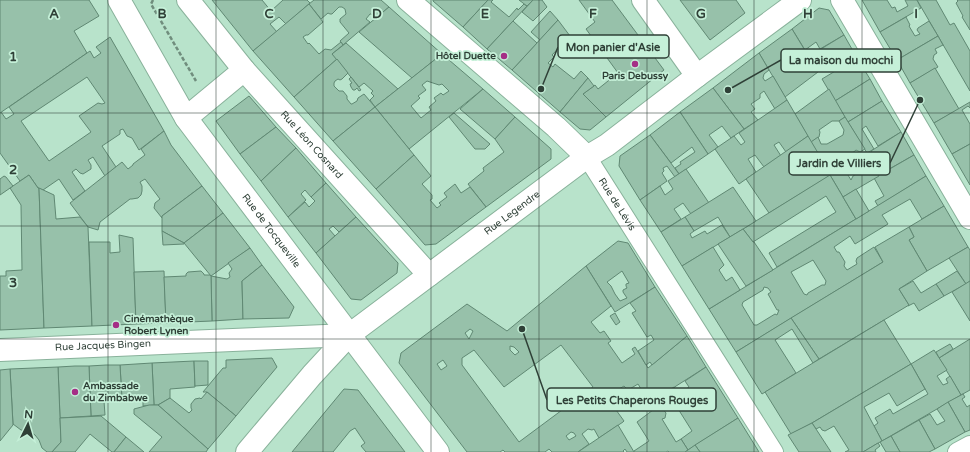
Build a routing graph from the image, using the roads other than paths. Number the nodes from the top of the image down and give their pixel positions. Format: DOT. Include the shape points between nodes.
graph roads {
  1 [pos="119,0"];
  2 [pos="188,0"];
  3 [pos="408,0"];
  4 [pos="642,0"];
  5 [pos="800,0"];
  6 [pos="842,0"];
  7 [pos="776,7"];
  8 [pos="244,70"];
  9 [pos="697,76"];
  10 [pos="186,118"];
  11 [pos="587,157"];
  12 [pos="970,218"];
  13 [pos="429,275"];
  14 [pos="349,335"];
  15 [pos="0,350"];
  16 [pos="970,445"];
  17 [pos="247,452"];
  18 [pos="438,452"];
  19 [pos="774,452"];
  20 [pos="957,452"];
  1 -- 10 [label="street, Rue de Tocqueville"];
  2 -- 8 [label="street"];
  3 -- 11 [label="street, Rue de Lévis"];
  4 -- 9 [label="street"];
  5 -- 7 [label="street, Rue Legendre"];
  6 -- 12 [label="street"];
  7 -- 9 [label="street, Rue Legendre"];
  8 -- 10 [label="street"];
  8 -- 13 [label="street, Rue Léon Cosnard"];
  9 -- 11 [label="street, Rue Legendre"];
  10 -- 14 [label="street, Rue de Tocqueville"];
  11 -- 13 [label="street, Rue Legendre"];
  11 -- 19 [label="street, Rue de Lévis"];
  13 -- 14 [label="street, Rue Legendre"];
  14 -- 15 [label="street, Rue Jacques Bingen"];
  14 -- 17 [label="street, Rue Legendre"];
  14 -- 18 [label="street, Rue de Tocqueville"];
  16 -- 20 [label="street"];
}
